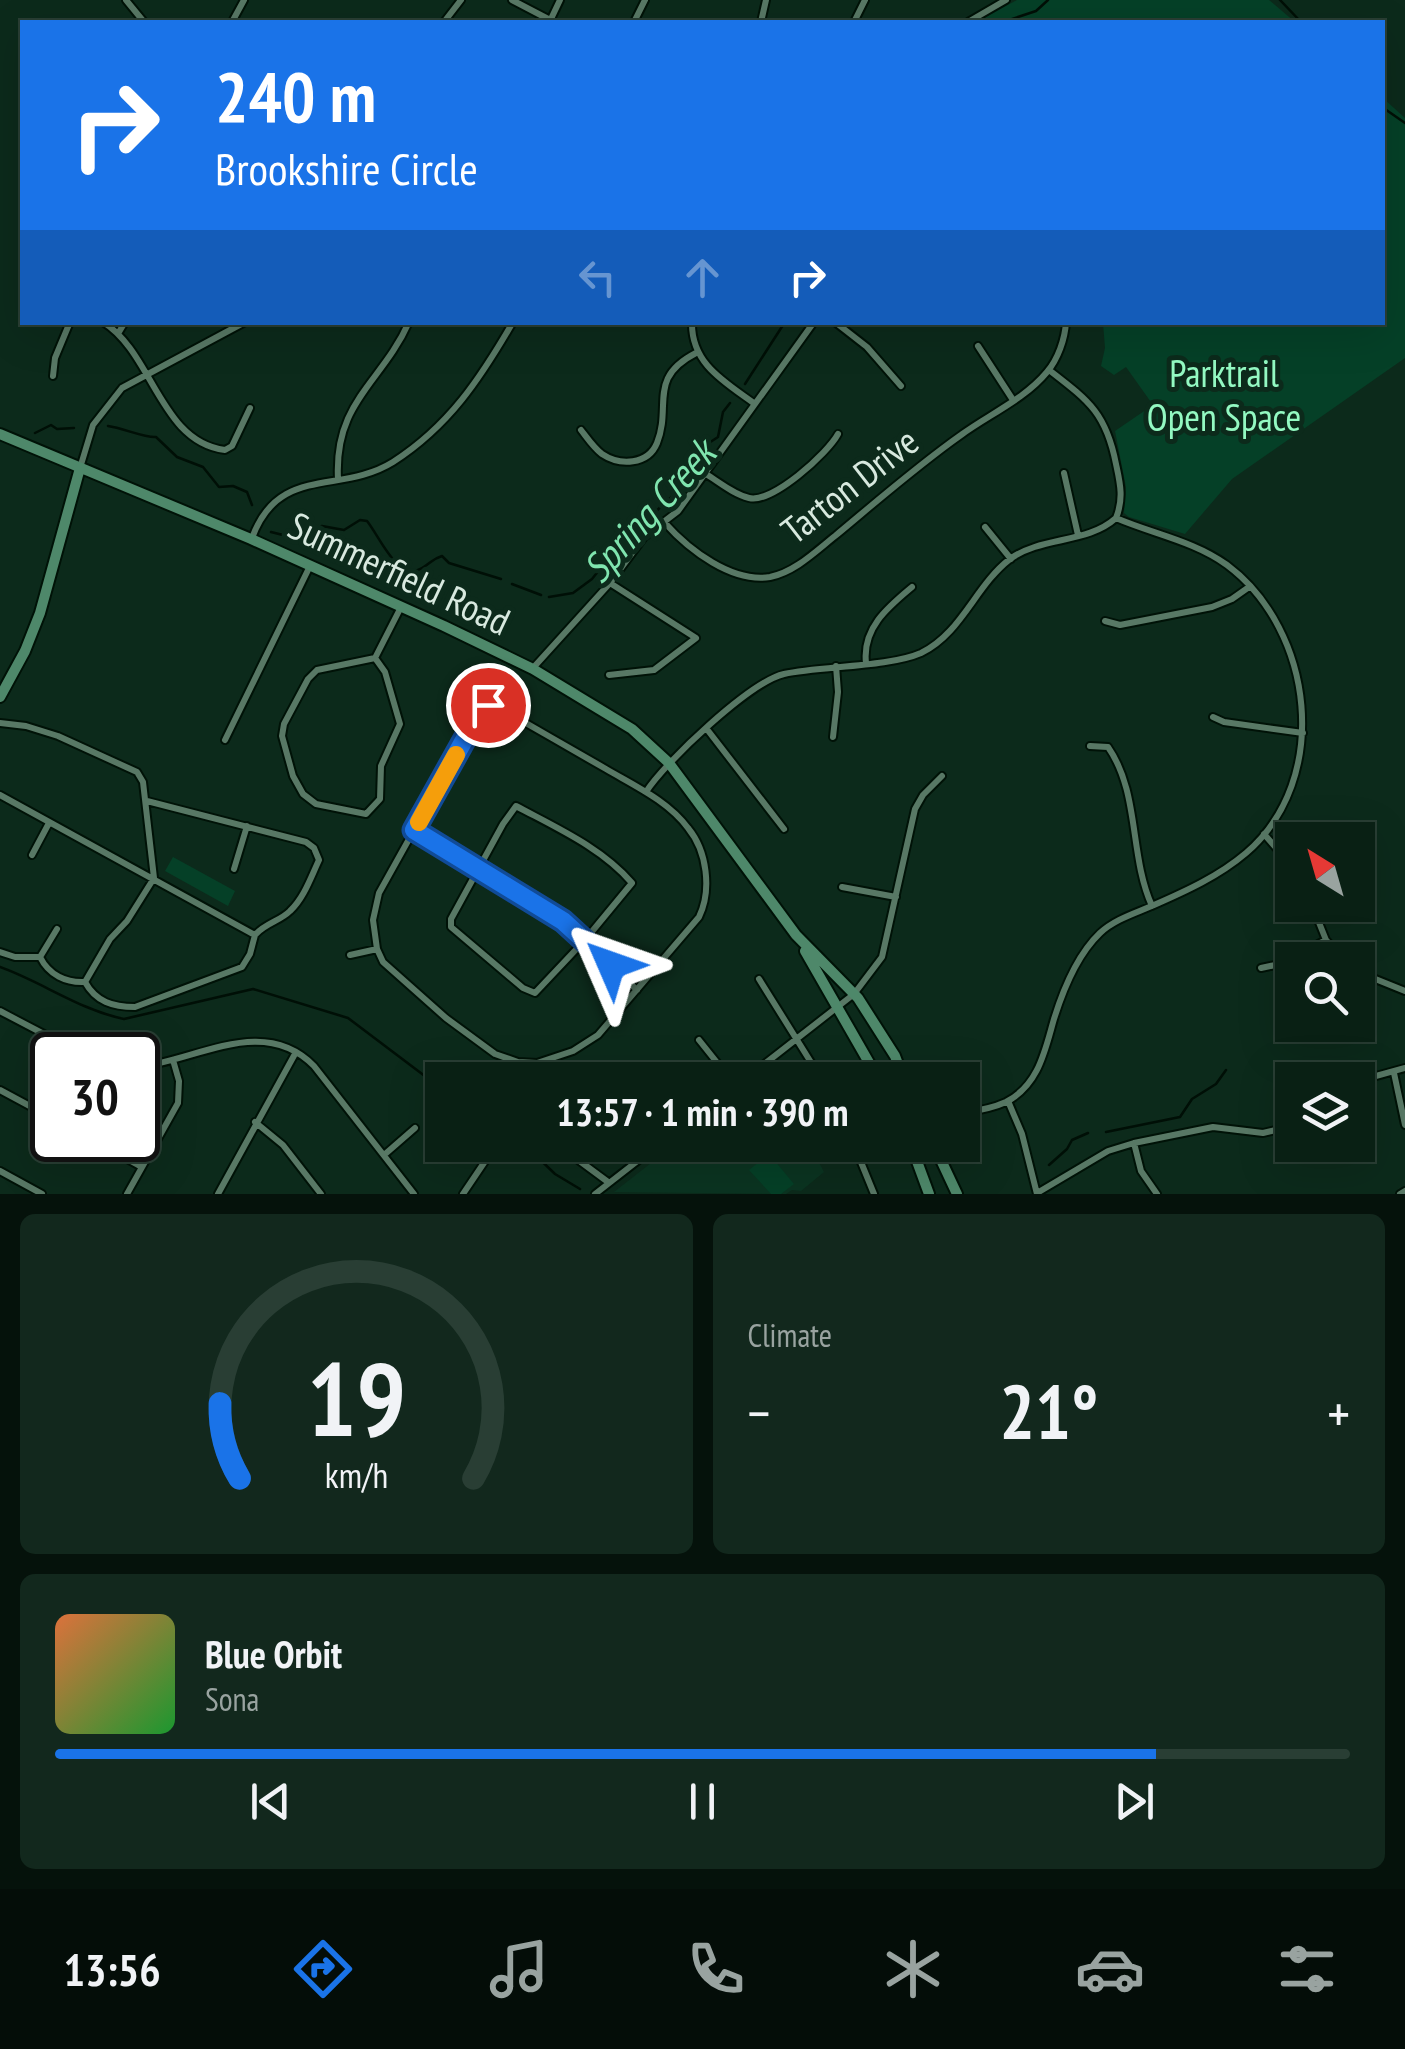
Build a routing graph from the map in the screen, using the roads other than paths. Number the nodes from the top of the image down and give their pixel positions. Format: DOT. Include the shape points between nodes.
graph roads {
  1 [pos="126,0"];
  2 [pos="461,0"];
  3 [pos="512,0"];
  4 [pos="1006,0"];
  5 [pos="142,20"];
  6 [pos="446,20"];
  7 [pos="547,20"];
  8 [pos="971,20"];
  9 [pos="69,325"];
  10 [pos="108,325"];
  11 [pos="123,325"];
  12 [pos="239,325"];
  13 [pos="407,325"];
  14 [pos="510,325"];
  15 [pos="692,325"];
  16 [pos="812,325"];
  17 [pos="839,325"];
  18 [pos="1065,325"];
  19 [pos="119,332"];
  20 [pos="978,346"];
  21 [pos="696,353"];
  22 [pos="1049,370"];
  23 [pos="148,373"];
  24 [pos="53,376"];
  25 [pos="902,386"];
  26 [pos="1013,400"];
  27 [pos="755,404"];
  28 [pos="250,408"];
  29 [pos="582,430"];
  30 [pos="0,434"];
  31 [pos="838,434"];
  32 [pos="80,468"];
  33 [pos="1064,473"];
  34 [pos="706,474"];
  35 [pos="338,478"];
  36 [pos="1116,518"];
  37 [pos="665,523"];
  38 [pos="985,528"];
  39 [pos="1078,535"];
  40 [pos="251,540"];
  41 [pos="1011,559"];
  42 [pos="309,568"];
  43 [pos="610,583"];
  44 [pos="912,586"];
  45 [pos="1249,586"];
  46 [pos="401,607"];
  47 [pos="1105,621"];
  48 [pos="375,658"];
  49 [pos="866,662"];
  50 [pos="836,666"];
  51 [pos="532,669"];
  52 [pos="609,675"];
  53 [pos="0,697"];
  54 [pos="1213,717"];
  55 [pos="0,723"];
  56 [pos="706,728"];
  57 [pos="1303,733"];
  58 [pos="834,736"];
  59 [pos="225,740"];
  60 [pos="1090,746"];
  61 [pos="669,763"];
  62 [pos="942,776"];
  63 [pos="646,792"];
  64 [pos="0,795"];
  65 [pos="147,801"];
  66 [pos="49,823"];
  67 [pos="246,826"];
  68 [pos="784,829"];
  69 [pos="414,830"];
  70 [pos="1264,834"];
  71 [pos="1275,847"];
  72 [pos="32,855"];
  73 [pos="478,868"];
  74 [pos="234,869"];
  75 [pos="154,878"];
  76 [pos="842,887"];
  77 [pos="896,898"];
  78 [pos="1152,906"];
  79 [pos="1319,922"];
  80 [pos="57,930"];
  81 [pos="796,934"];
  82 [pos="256,935"];
  83 [pos="585,940"];
  84 [pos="1326,940"];
  85 [pos="377,948"];
  86 [pos="0,952"];
  87 [pos="350,955"];
  88 [pos="40,957"];
  89 [pos="1261,968"];
  90 [pos="759,978"];
  91 [pos="1375,979"];
  92 [pos="85,982"];
  93 [pos="637,990"];
  94 [pos="1405,992"];
  95 [pos="854,994"];
  96 [pos="837,1006"];
  97 [pos="0,1010"];
  98 [pos="41,1032"];
  99 [pos="796,1038"];
  100 [pos="698,1040"];
  101 [pos="296,1052"];
  102 [pos="173,1060"];
  103 [pos="518,1062"];
  104 [pos="543,1062"];
  105 [pos="716,1062"];
  106 [pos="766,1062"];
  107 [pos="811,1062"];
  108 [pos="870,1062"];
  109 [pos="895,1062"];
  110 [pos="160,1063"];
  111 [pos="1405,1068"];
  112 [pos="1394,1074"];
  113 [pos="1375,1077"];
  114 [pos="0,1090"];
  115 [pos="1008,1101"];
  116 [pos="30,1106"];
  117 [pos="980,1108"];
  118 [pos="255,1122"];
  119 [pos="1405,1125"];
  120 [pos="415,1128"];
  121 [pos="1275,1130"];
  122 [pos="1134,1144"];
  123 [pos="384,1155"];
  124 [pos="133,1162"];
  125 [pos="485,1162"];
  126 [pos="581,1162"];
  127 [pos="635,1162"];
  128 [pos="861,1162"];
  129 [pos="917,1162"];
  130 [pos="942,1162"];
  131 [pos="142,1167"];
  132 [pos="0,1171"];
  133 [pos="608,1182"];
  134 [pos="39,1193"];
  135 [pos="127,1194"];
  136 [pos="218,1194"];
  137 [pos="321,1194"];
  138 [pos="414,1194"];
  139 [pos="463,1194"];
  140 [pos="594,1194"];
  141 [pos="874,1194"];
  142 [pos="929,1194"];
  143 [pos="957,1194"];
  144 [pos="1037,1194"];
  145 [pos="1157,1194"];
  1 -- 5 [label="street"];
  2 -- 6 [label="street"];
  3 -- 7 [label="street"];
  4 -- 8 [label="street"];
  9 -- 24 [label="street"];
  10 -- 19 [label="street"];
  11 -- 19 [label="street"];
  12 -- 23 [label="street"];
  13 -- 35 [label="street" via="346,417"];
  14 -- 35 [label="street" via="479,382 433,430 394,461"];
  15 -- 21 [label="street"];
  16 -- 27 [label="street"];
  17 -- 25 [label="street"];
  18 -- 22 [label="street"];
  19 -- 23 [label="street"];
  20 -- 26 [label="street"];
  21 -- 27 [label="street"];
  21 -- 29 [label="street" via="665,384 658,440 648,455 628,462 605,456"];
  22 -- 26 [label="street, Tarton Drive"];
  22 -- 36 [label="street" via="1090,402 1110,434 1122,492"];
  23 -- 28 [label="street" via="182,427 216,449 232,446"];
  23 -- 32 [label="street" via="122,388 97,416"];
  26 -- 37 [label="street, Tarton Drive" via="776,576 729,570"];
  27 -- 34 [label="street"];
  30 -- 32 [label="street, Summerfield Road"];
  31 -- 34 [label="street" via="831,447 758,499"];
  32 -- 40 [label="street, Summerfield Road"];
  32 -- 53 [label="street" via="40,613"];
  33 -- 39 [label="street"];
  34 -- 37 [label="street"];
  35 -- 40 [label="street" via="290,490 268,509"];
  36 -- 39 [label="street"];
  36 -- 45 [label="street" via="1196,547"];
  37 -- 43 [label="street" via="634,549"];
  38 -- 41 [label="street"];
  39 -- 41 [label="street"];
  40 -- 42 [label="street, Summerfield Road"];
  41 -- 49 [label="street" via="931,646"];
  42 -- 46 [label="street, Summerfield Road"];
  42 -- 59 [label="street"];
  43 -- 51 [label="street"];
  43 -- 52 [label="street" via="696,638 654,670"];
  44 -- 49 [label="street" via="877,620 866,642"];
  45 -- 47 [label="street" via="1212,607 1120,626"];
  45 -- 57 [label="street" via="1294,664"];
  46 -- 48 [label="street"];
  46 -- 51 [label="street, Summerfield Road"];
  48 -- 48 [label="street" via="400,724 382,766 380,799 366,814 316,804 293,776 284,724 318,670"];
  49 -- 50 [label="street"];
  50 -- 56 [label="street" via="770,679"];
  50 -- 58 [label="street"];
  51 -- 61 [label="street, Summerfield Road" via="632,729"];
  54 -- 57 [label="street"];
  55 -- 65 [label="street" via="58,736 137,772"];
  56 -- 61 [label="street"];
  56 -- 68 [label="street"];
  57 -- 70 [label="street" via="1293,778"];
  60 -- 78 [label="street" via="1108,747 1122,768"];
  61 -- 63 [label="street"];
  61 -- 81 [label="street, Summerfield Road"];
  62 -- 77 [label="street" via="915,809"];
  63 -- 69 [label="street" via="488,705"];
  63 -- 93 [label="street" via="690,830 703,859 705,890 699,917"];
  64 -- 66 [label="street"];
  65 -- 67 [label="street"];
  65 -- 75 [label="street"];
  66 -- 72 [label="street"];
  66 -- 75 [label="street"];
  67 -- 74 [label="street"];
  67 -- 82 [label="street" via="306,842 319,860 292,909"];
  69 -- 73 [label="street"];
  69 -- 85 [label="street" via="379,893 373,920"];
  70 -- 71 [label="street"];
  70 -- 78 [label="street" via="1216,874"];
  73 -- 83 [label="street"];
  73 -- 83 [label="street" via="451,927 523,988 534,993"];
  73 -- 83 [label="street" via="516,806 618,866 632,884"];
  75 -- 82 [label="street"];
  75 -- 92 [label="street"];
  76 -- 77 [label="street"];
  77 -- 95 [label="street" via="882,957"];
  78 -- 115 [label="street" via="1099,934 1064,990 1040,1068"];
  79 -- 84 [label="street"];
  80 -- 88 [label="street"];
  81 -- 95 [label="street, Summerfield Road"];
  81 -- 96 [label="street, Summerfield Road"];
  82 -- 92 [label="street" via="242,967 135,1007 116,1007"];
  83 -- 93 [label="street"];
  84 -- 89 [label="street"];
  85 -- 87 [label="street"];
  85 -- 103 [label="street" via="393,974 494,1054"];
  86 -- 88 [label="street"];
  88 -- 92 [label="street" via="46,969 70,983"];
  90 -- 99 [label="street"];
  91 -- 94 [label="street"];
  93 -- 104 [label="street" via="598,1035"];
  95 -- 96 [label="street"];
  95 -- 109 [label="street, Summerfield Road"];
  96 -- 99 [label="street"];
  96 -- 108 [label="street, Summerfield Road"];
  97 -- 98 [label="street"];
  99 -- 106 [label="street"];
  99 -- 107 [label="street"];
  100 -- 105 [label="street"];
  101 -- 102 [label="street" via="271,1042 241,1042"];
  101 -- 118 [label="street"];
  101 -- 123 [label="street"];
  102 -- 110 [label="street"];
  102 -- 131 [label="street" via="178,1103"];
  111 -- 112 [label="street"];
  112 -- 113 [label="street"];
  112 -- 119 [label="street"];
  114 -- 116 [label="street"];
  115 -- 117 [label="street"];
  115 -- 144 [label="street"];
  118 -- 136 [label="street"];
  118 -- 137 [label="street" via="283,1145"];
  120 -- 123 [label="street"];
  121 -- 122 [label="street" via="1213,1127"];
  122 -- 144 [label="street" via="1108,1151"];
  122 -- 145 [label="street"];
  123 -- 138 [label="street"];
  124 -- 131 [label="street"];
  125 -- 139 [label="street"];
  126 -- 133 [label="street"];
  127 -- 133 [label="street"];
  128 -- 141 [label="street"];
  129 -- 142 [label="street"];
  130 -- 143 [label="street"];
  131 -- 135 [label="street"];
  132 -- 134 [label="street"];
  133 -- 140 [label="street"];
}
